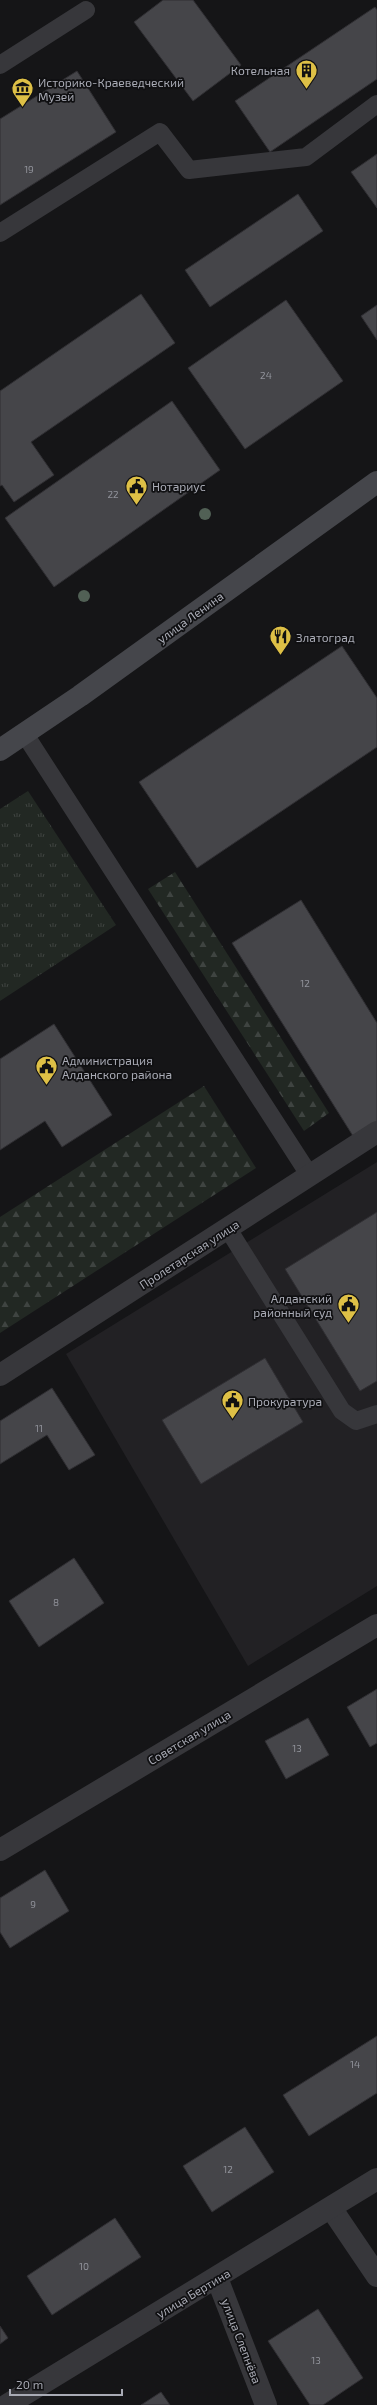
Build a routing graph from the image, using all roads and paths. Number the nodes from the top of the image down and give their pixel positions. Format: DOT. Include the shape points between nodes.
graph roads {
  1 [pos="86,10"];
  2 [pos="0,65"];
  3 [pos="377,104"];
  4 [pos="0,232"];
  5 [pos="377,482"];
  6 [pos="24,733"];
  7 [pos="0,750"];
  8 [pos="377,1132"];
  9 [pos="310,1176"];
  10 [pos="228,1229"];
  11 [pos="0,1375"];
  12 [pos="377,1414"];
  13 [pos="377,1625"];
  14 [pos="0,1850"];
  15 [pos="377,2179"];
  16 [pos="331,2208"];
  17 [pos="377,2276"];
  18 [pos="217,2278"];
  19 [pos="7,2405"];
  20 [pos="266,2405"];
  1 -- 2 [label="lane"];
  3 -- 4 [label="lane" via="306,157 190,170 160,132"];
  5 -- 6 [label="main road, улица Ленина" via="80,696"];
  6 -- 7 [label="main road, улица Ленина"];
  6 -- 9 [label="lane" via="191,1005"];
  8 -- 9 [label="street, Пролетарская улица"];
  9 -- 10 [label="street, Пролетарская улица"];
  10 -- 11 [label="street, Пролетарская улица"];
  10 -- 12 [label="lane" via="342,1411 356,1420"];
  13 -- 14 [label="street, Советская улица"];
  15 -- 16 [label="street, улица Бертина"];
  16 -- 17 [label="street"];
  16 -- 18 [label="street, улица Бертина"];
  18 -- 19 [label="street, улица Бертина"];
  18 -- 20 [label="street, улица Слепнёва"];
}
